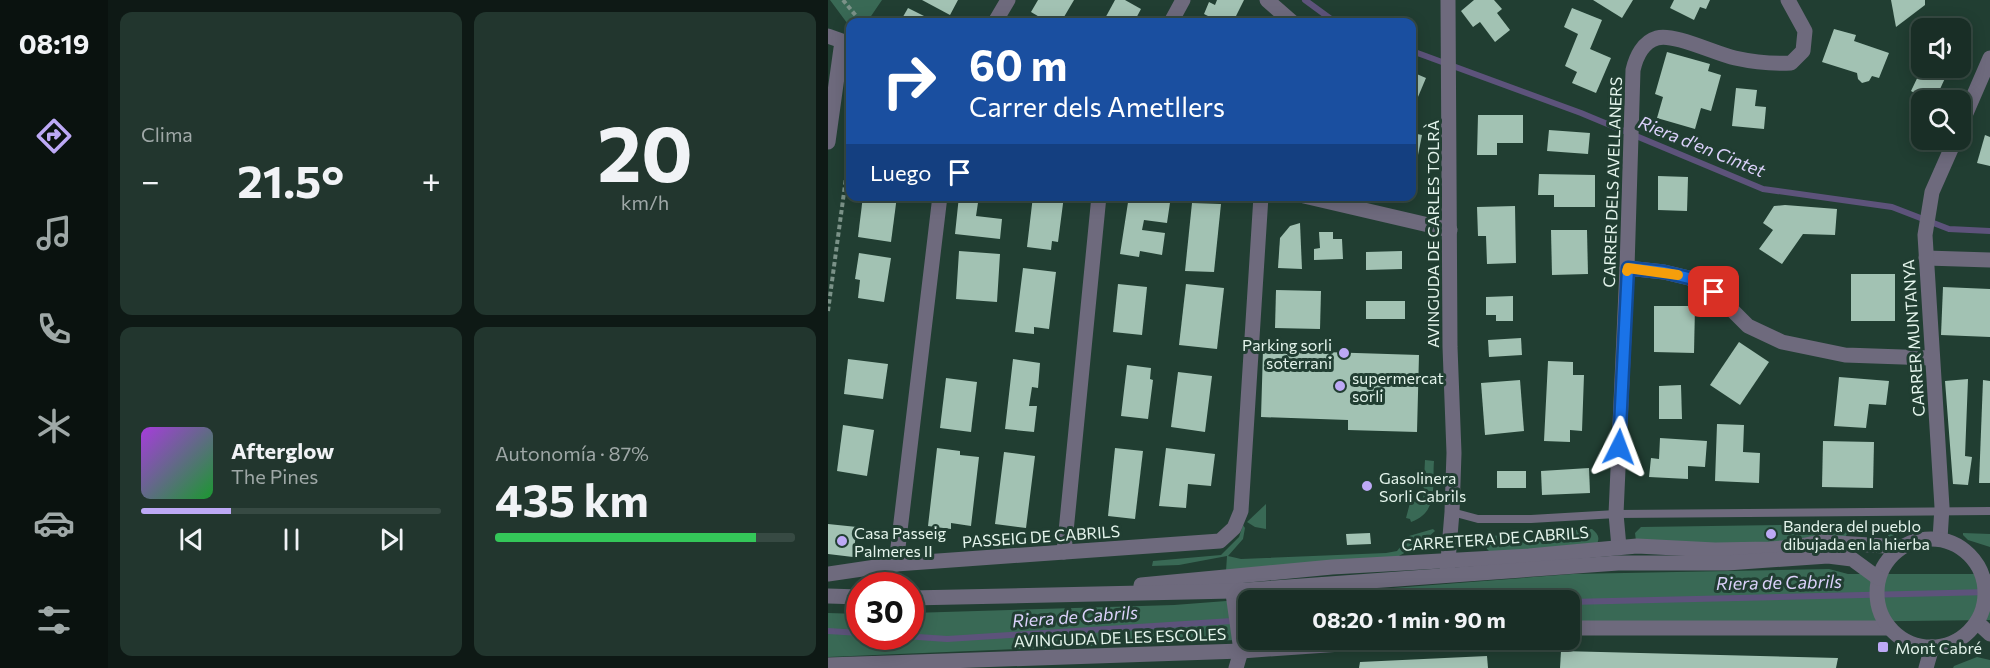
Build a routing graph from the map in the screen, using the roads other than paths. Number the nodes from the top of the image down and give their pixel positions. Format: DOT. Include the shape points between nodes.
graph roads {
  1 [pos="1008,0"];
  2 [pos="1183,0"];
  3 [pos="1267,0"];
  4 [pos="1448,0"];
  5 [pos="1788,0"];
  6 [pos="997,18"];
  7 [pos="1174,18"];
  8 [pos="1287,18"];
  9 [pos="835,38"];
  10 [pos="1990,58"];
  11 [pos="1975,94"];
  12 [pos="1990,99"];
  13 [pos="1971,103"];
  14 [pos="828,142"];
  15 [pos="1951,150"];
  16 [pos="939,201"];
  17 [pos="1099,201"];
  18 [pos="1262,201"];
  19 [pos="1325,201"];
  20 [pos="1450,230"];
  21 [pos="1926,258"];
  22 [pos="1990,260"];
  23 [pos="1628,268"];
  24 [pos="1931,358"];
  25 [pos="1940,510"];
  26 [pos="1990,511"];
  27 [pos="1452,512"];
  28 [pos="1616,514"];
  29 [pos="1940,539"];
  30 [pos="1619,547"];
  31 [pos="1902,547"];
  32 [pos="1064,552"];
  33 [pos="896,564"];
  34 [pos="1448,568"];
  35 [pos="1986,571"];
  36 [pos="828,574"];
  37 [pos="1878,578"];
  38 [pos="1233,589"];
  39 [pos="828,596"];
  40 [pos="846,597"];
  41 [pos="924,598"];
  42 [pos="1977,622"];
  43 [pos="1580,628"];
  44 [pos="1889,628"];
  45 [pos="1238,629"];
  46 [pos="1990,634"];
  47 [pos="1238,645"];
  48 [pos="1932,647"];
  49 [pos="1239,650"];
  50 [pos="828,665"];
  51 [pos="1236,668"];
  52 [pos="1926,668"];
  1 -- 6 [label="street"];
  2 -- 7 [label="street"];
  3 -- 8 [label="street"];
  4 -- 20 [label="street, AVINGUDA DE CARLES TOLRÀ"];
  5 -- 23 [label="street, CARRER DELS AVELLANERS" via="1805,31 1803,51 1791,63 1734,57 1678,39 1658,38 1636,57"];
  9 -- 14 [label="street"];
  10 -- 11 [label="street"];
  11 -- 12 [label="street"];
  11 -- 13 [label="street"];
  15 -- 21 [label="street, CARRER MUNTANYA" via="1932,192 1925,235"];
  16 -- 33 [label="street"];
  17 -- 32 [label="street"];
  18 -- 32 [label="street, PASSEIG DE CABRILS" via="1241,511 1234,528 1220,541"];
  19 -- 20 [label="street"];
  20 -- 27 [label="street, AVINGUDA DE CARLES TOLRÀ"];
  21 -- 22 [label="street"];
  21 -- 24 [label="street, CARRER MUNTANYA"];
  23 -- 24 [label="street" via="1689,278 1714,292 1748,326 1782,342 1845,355"];
  23 -- 28 [label="street, CARRER DELS AVELLANERS"];
  24 -- 25 [label="street, CARRER MUNTANYA"];
  25 -- 26 [label="lane"];
  25 -- 28 [label="lane"];
  25 -- 29 [label="street, CARRER MUNTANYA"];
  27 -- 28 [label="lane" via="1478,519"];
  27 -- 34 [label="street, AVINGUDA DE CARLES TOLRÀ"];
  28 -- 30 [label="street, CARRER DELS AVELLANERS"];
  29 -- 31 [label="street" via="1924,538"];
  29 -- 35 [label="street" via="1966,550"];
  30 -- 31 [label="street, CARRETERA DE CABRILS" via="1770,549 1820,542"];
  30 -- 34 [label="street, CARRETERA DE CABRILS"];
  31 -- 37 [label="street" via="1895,551"];
  32 -- 33 [label="street, PASSEIG DE CABRILS"];
  33 -- 36 [label="street, PASSEIG DE CABRILS"];
  34 -- 37 [label="street, CARRETERA DE CABRILS" via="1727,563 1828,556 1852,559"];
  34 -- 38 [label="street, CARRETERA DE CABRILS"];
  35 -- 42 [label="street" via="1984,607"];
  37 -- 44 [label="street" via="1876,596"];
  38 -- 41 [label="street, CARRETERA DE CABRILS"];
  38 -- 45 [label="street"];
  39 -- 40 [label="street"];
  42 -- 46 [label="street"];
  42 -- 48 [label="street" via="1949,644"];
  43 -- 44 [label="street"];
  44 -- 48 [label="street" via="1901,639"];
  47 -- 50 [label="street, AVINGUDA DE LES ESCOLES"];
  48 -- 52 [label="street"];
  49 -- 51 [label="street"];
}
